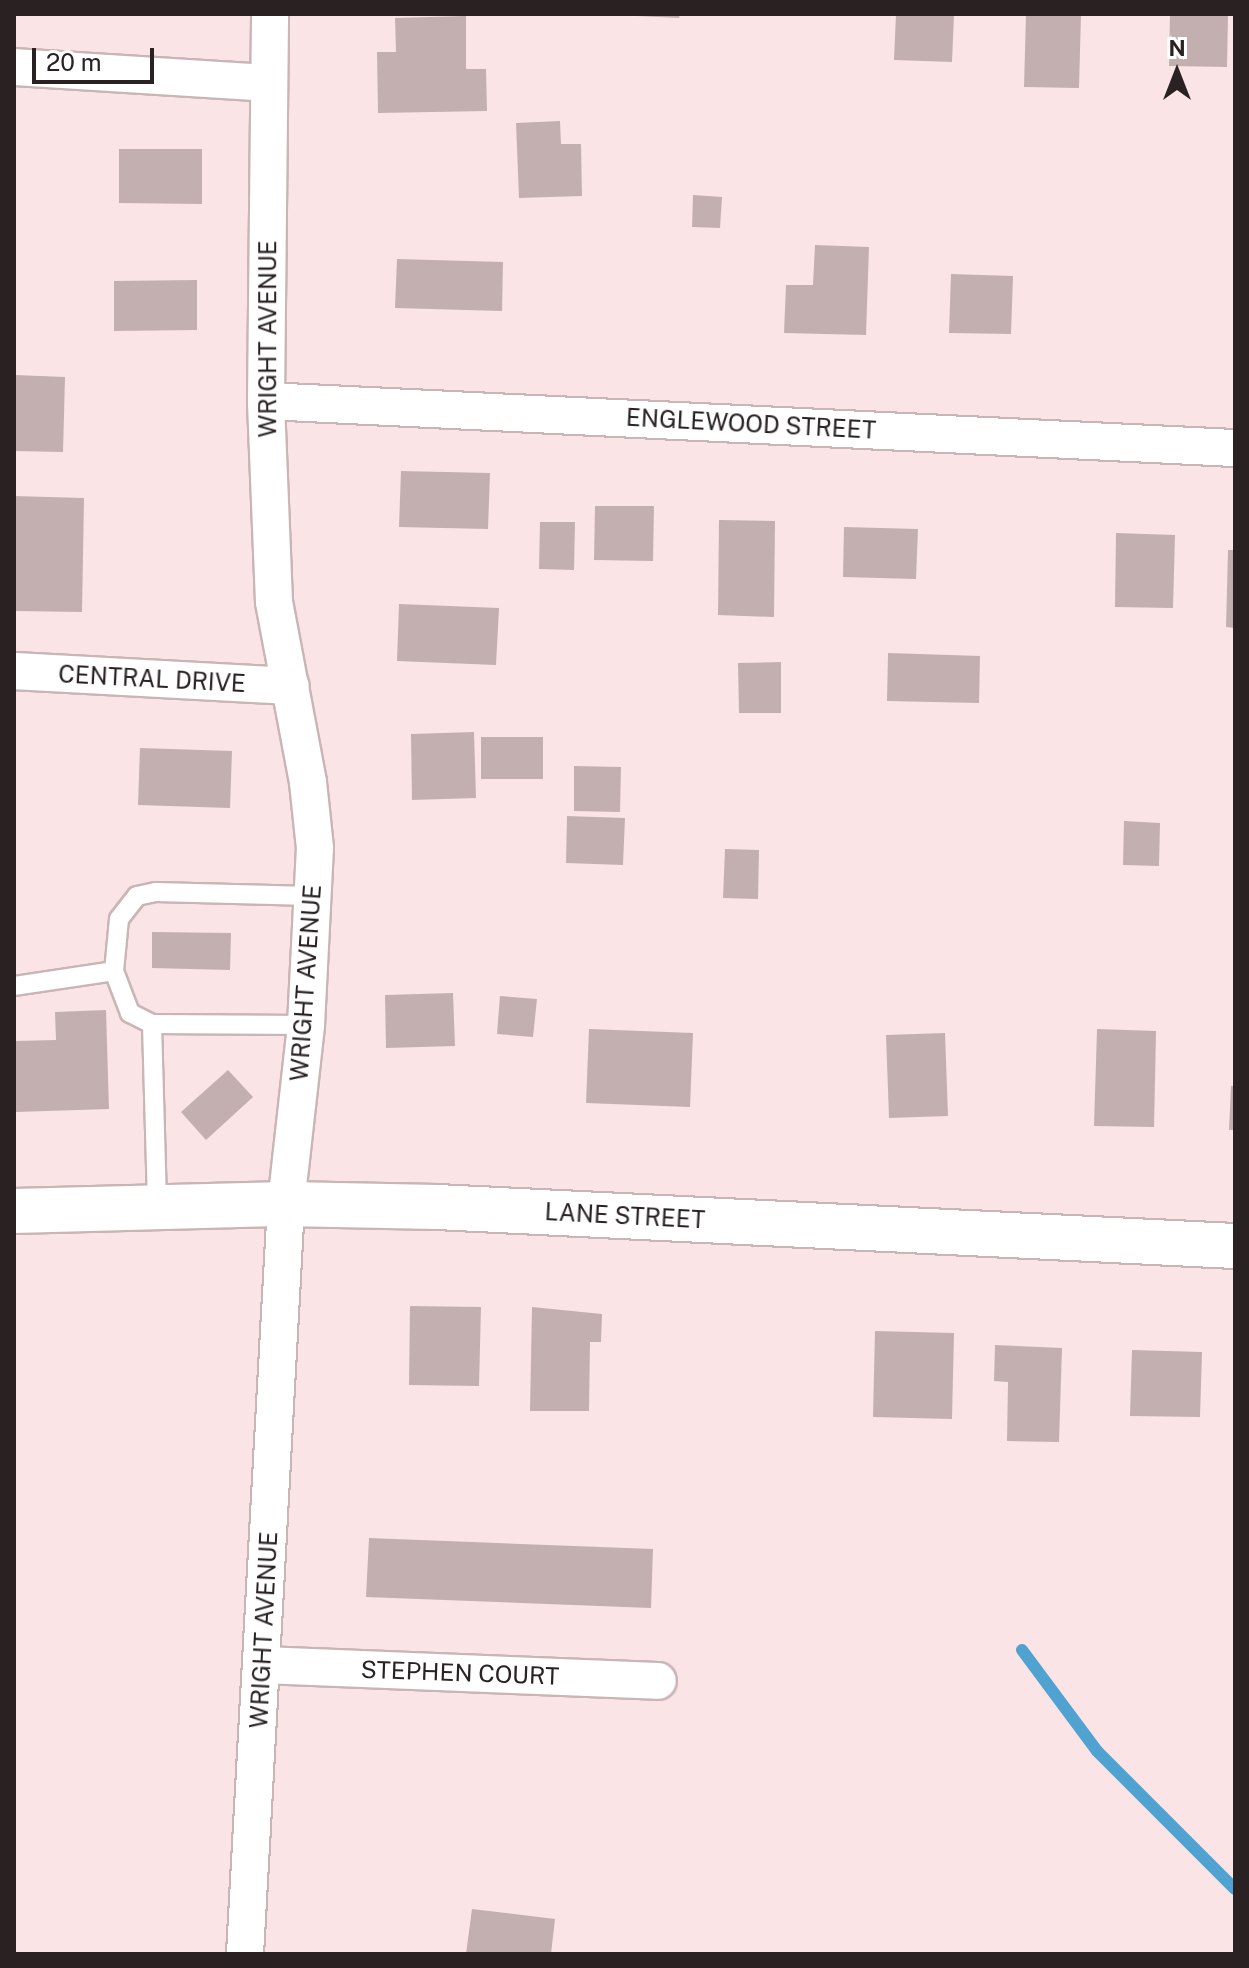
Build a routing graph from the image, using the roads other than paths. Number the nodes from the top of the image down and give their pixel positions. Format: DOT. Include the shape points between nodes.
graph roads {
  1 [pos="270,14"];
  2 [pos="14,67"];
  3 [pos="268,83"];
  4 [pos="266,401"];
  5 [pos="1235,448"];
  6 [pos="14,671"];
  7 [pos="291,686"];
  8 [pos="312,896"];
  9 [pos="114,971"];
  10 [pos="14,986"];
  11 [pos="152,1024"];
  12 [pos="306,1025"];
  13 [pos="286,1204"];
  14 [pos="157,1208"];
  15 [pos="14,1211"];
  16 [pos="1235,1246"];
  17 [pos="262,1665"];
  18 [pos="658,1681"];
  19 [pos="245,1954"];
  1 -- 3 [label="street, WRIGHT AVENUE"];
  2 -- 3 [label="street"];
  3 -- 4 [label="street, WRIGHT AVENUE"];
  4 -- 5 [label="street, ENGLEWOOD STREET"];
  4 -- 7 [label="street, WRIGHT AVENUE" via="274,602"];
  6 -- 7 [label="street, CENTRAL DRIVE"];
  7 -- 8 [label="street, WRIGHT AVENUE" via="311,808"];
  8 -- 9 [label="lane" via="137,896 119,919"];
  8 -- 12 [label="street, WRIGHT AVENUE"];
  9 -- 10 [label="lane"];
  9 -- 11 [label="lane" via="130,1013"];
  11 -- 12 [label="lane"];
  11 -- 14 [label="lane"];
  12 -- 13 [label="street, WRIGHT AVENUE"];
  13 -- 14 [label="main road, LANE STREET"];
  13 -- 16 [label="main road, LANE STREET" via="558,1212"];
  13 -- 17 [label="street, WRIGHT AVENUE"];
  14 -- 15 [label="main road, LANE STREET"];
  17 -- 18 [label="street, STEPHEN COURT"];
  17 -- 19 [label="street, WRIGHT AVENUE"];
}
